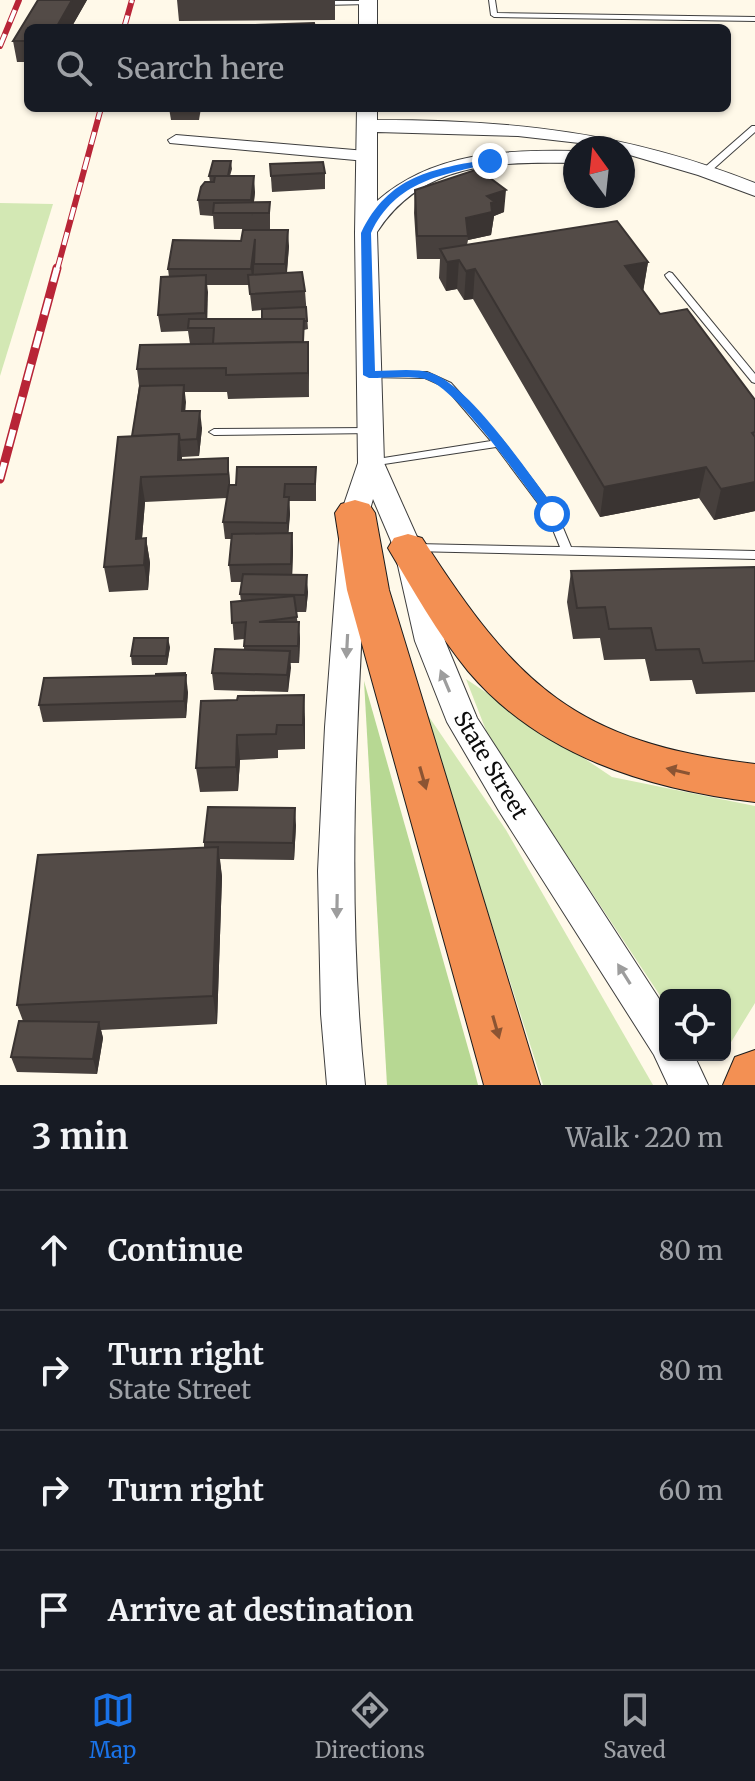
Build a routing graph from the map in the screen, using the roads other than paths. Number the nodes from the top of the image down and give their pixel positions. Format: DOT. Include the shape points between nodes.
graph roads {
  1 [pos="492,0"];
  2 [pos="368,1"];
  3 [pos="311,3"];
  4 [pos="755,19"];
  5 [pos="368,24"];
  6 [pos="421,112"];
  7 [pos="366,117"];
  8 [pos="755,128"];
  9 [pos="516,129"];
  10 [pos="176,140"];
  11 [pos="366,156"];
  12 [pos="563,158"];
  13 [pos="490,161"];
  14 [pos="635,161"];
  15 [pos="707,170"];
  16 [pos="755,190"];
  17 [pos="366,233"];
  18 [pos="669,275"];
  19 [pos="369,375"];
  20 [pos="755,380"];
  21 [pos="371,431"];
  22 [pos="214,432"];
  23 [pos="499,443"];
  24 [pos="371,463"];
  25 [pos="355,513"];
  26 [pos="408,548"];
  27 [pos="567,551"];
  28 [pos="755,555"];
  29 [pos="755,783"];
  30 [pos="659,1032"];
  31 [pos="676,1061"];
  32 [pos="755,1076"];
  33 [pos="346,1085"];
  34 [pos="512,1085"];
  35 [pos="689,1085"];
  36 [pos="751,1085"];
  1 -- 4 [label="lane" via="494,15"];
  2 -- 3 [label="lane"];
  2 -- 5 [label="street"];
  6 -- 9 [label="street"];
  7 -- 9 [label="street"];
  7 -- 11 [label="street, State Street"];
  8 -- 15 [label="lane"];
  9 -- 13 [label="street" via="530,140 527,149"];
  9 -- 15 [label="street" via="607,141"];
  10 -- 11 [label="street"];
  11 -- 17 [label="street, State Street"];
  12 -- 13 [label="street"];
  13 -- 17 [label="street" via="408,183 384,203"];
  14 -- 15 [label="street"];
  15 -- 16 [label="street"];
  17 -- 19 [label="street, State Street"];
  18 -- 20 [label="lane"];
  19 -- 21 [label="street, State Street"];
  19 -- 23 [label="lane" via="427,375 448,385"];
  21 -- 22 [label="lane"];
  21 -- 24 [label="street, State Street"];
  23 -- 24 [label="lane"];
  23 -- 27 [label="lane" via="552,514"];
  24 -- 25 [label="street, State Street"];
  24 -- 26 [label="street, State Street"];
  25 -- 33 [label="street, State Street, one-way" via="337,855 337,974"];
  25 -- 34 [label="highway, one-way" via="368,590"];
  26 -- 27 [label="lane"];
  29 -- 26 [label="highway, one-way" via="652,765 573,732 530,704 479,654"];
  30 -- 26 [label="street, State Street, one-way" via="463,722 430,641"];
  27 -- 28 [label="lane"];
  31 -- 35 [label="street"];
  32 -- 36 [label="highway"];
}
